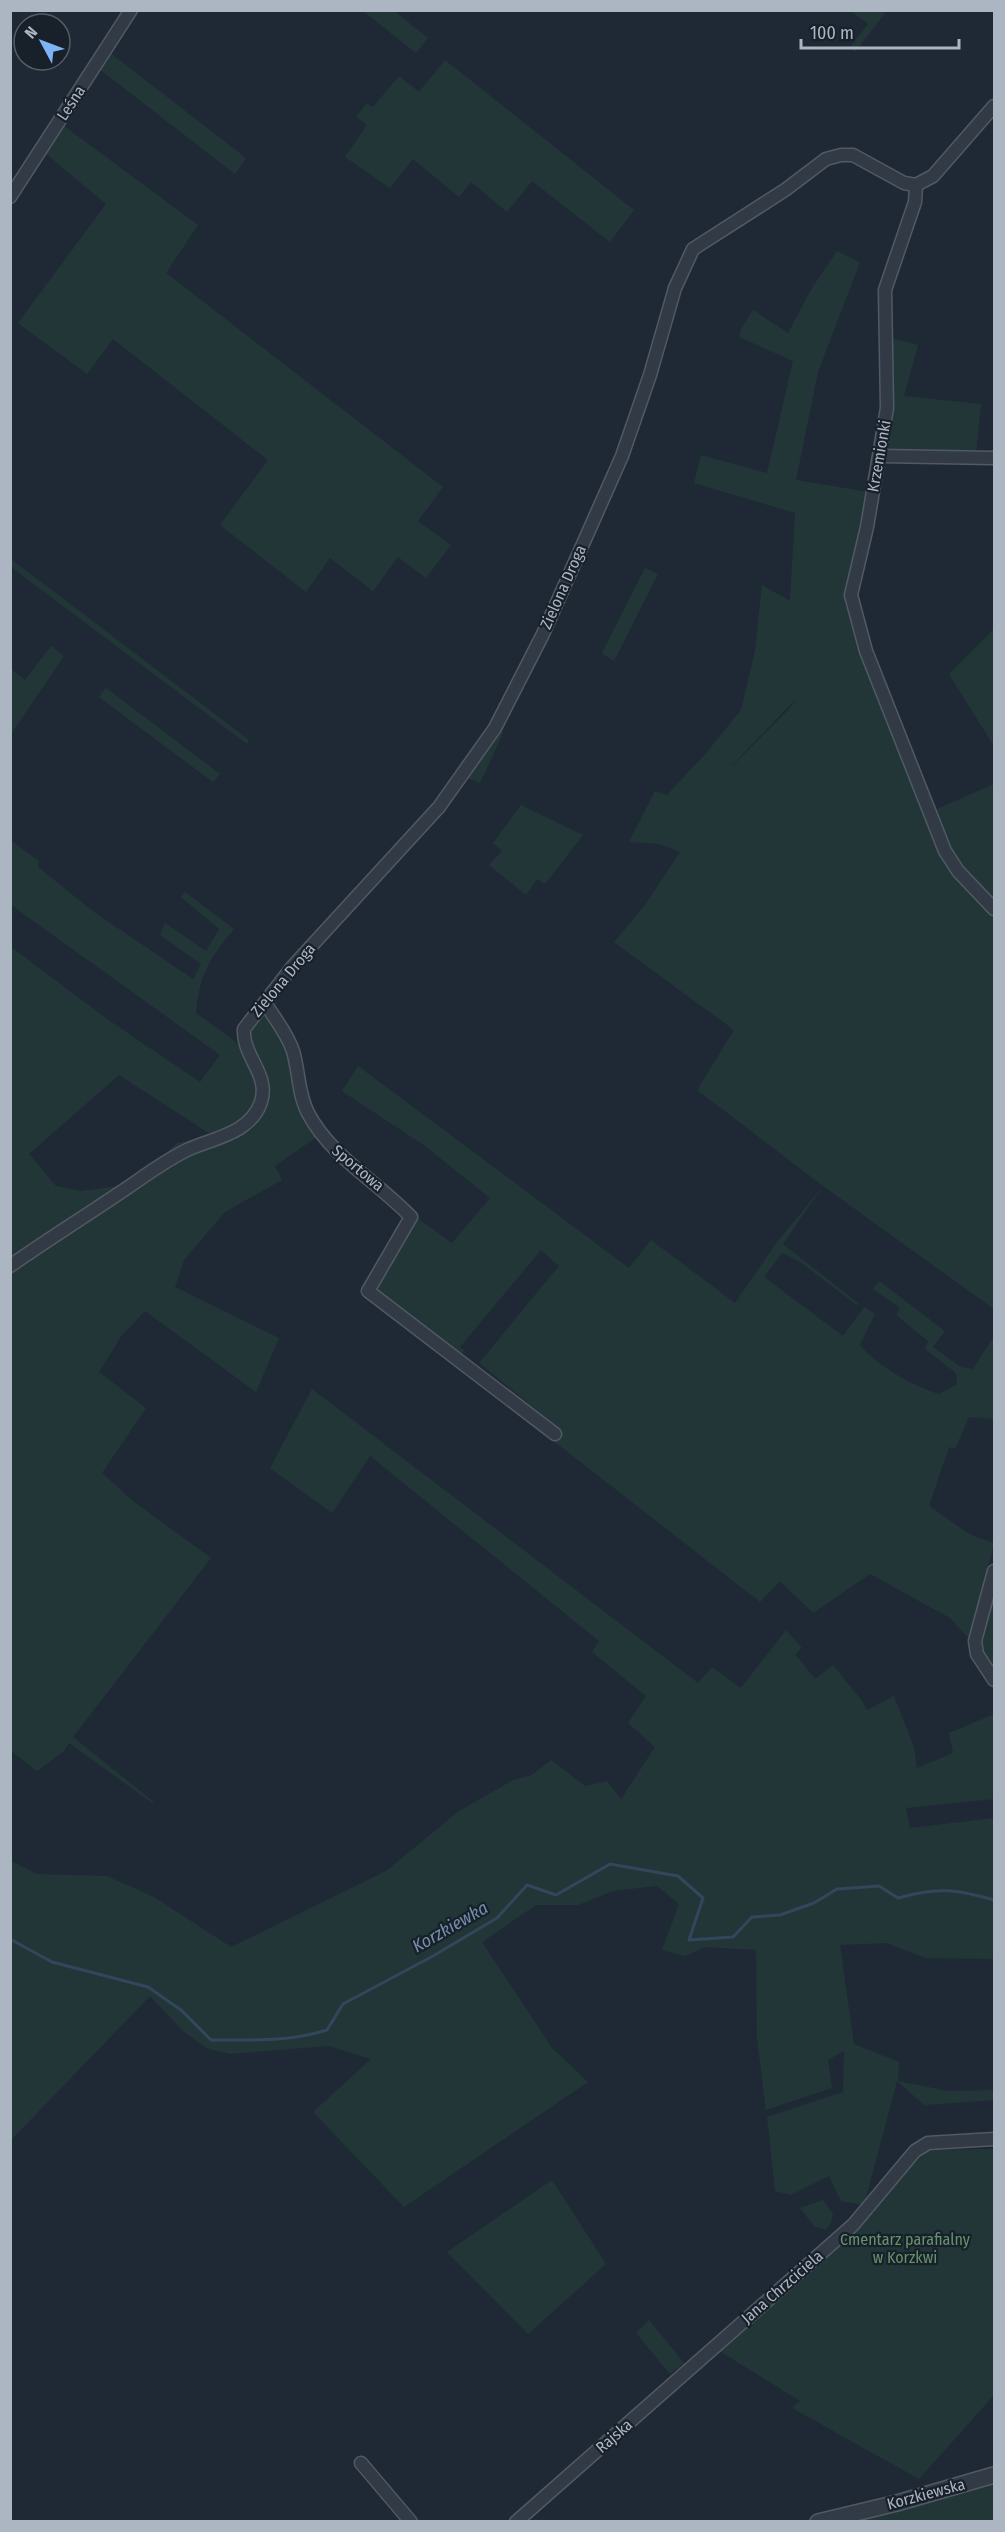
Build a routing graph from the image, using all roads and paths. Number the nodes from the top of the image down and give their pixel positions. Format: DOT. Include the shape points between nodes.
graph roads {
  1 [pos="131,10"];
  2 [pos="994,106"];
  3 [pos="916,185"];
  4 [pos="10,196"];
  5 [pos="880,456"];
  6 [pos="994,458"];
  7 [pos="994,909"];
  8 [pos="265,1003"];
  9 [pos="10,1266"];
  10 [pos="555,1434"];
  11 [pos="994,1571"];
  12 [pos="994,1680"];
  13 [pos="994,2139"];
  14 [pos="712,2349"];
  15 [pos="361,2463"];
  16 [pos="994,2475"];
  17 [pos="821,2521"];
  18 [pos="411,2522"];
  19 [pos="516,2522"];
  1 -- 4 [label="street, Leśna"];
  2 -- 3 [label="street" via="933,176"];
  3 -- 5 [label="street, Krzemionki" via="915,202 885,290 887,408"];
  3 -- 8 [label="street, Zielona Droga" via="904,183 854,155 826,159 693,249 675,288 622,456 543,634 495,728 440,807 293,966"];
  5 -- 6 [label="street"];
  5 -- 7 [label="street, Krzemionki" via="851,595 866,651 945,851"];
  8 -- 9 [label="street, Zielona Droga" via="244,1029 245,1045 263,1089 254,1117 238,1129 173,1158"];
  8 -- 10 [label="street, Sportowa" via="293,1051 301,1095 318,1130 333,1149 411,1217 368,1291"];
  11 -- 12 [label="street" via="975,1641 977,1654"];
  13 -- 14 [label="street, Jana Chrzciciela" via="928,2143 915,2151 853,2225"];
  14 -- 19 [label="street, Rajska"];
  15 -- 18 [label="street"];
  16 -- 17 [label="street, Korzkiewska"];
}
